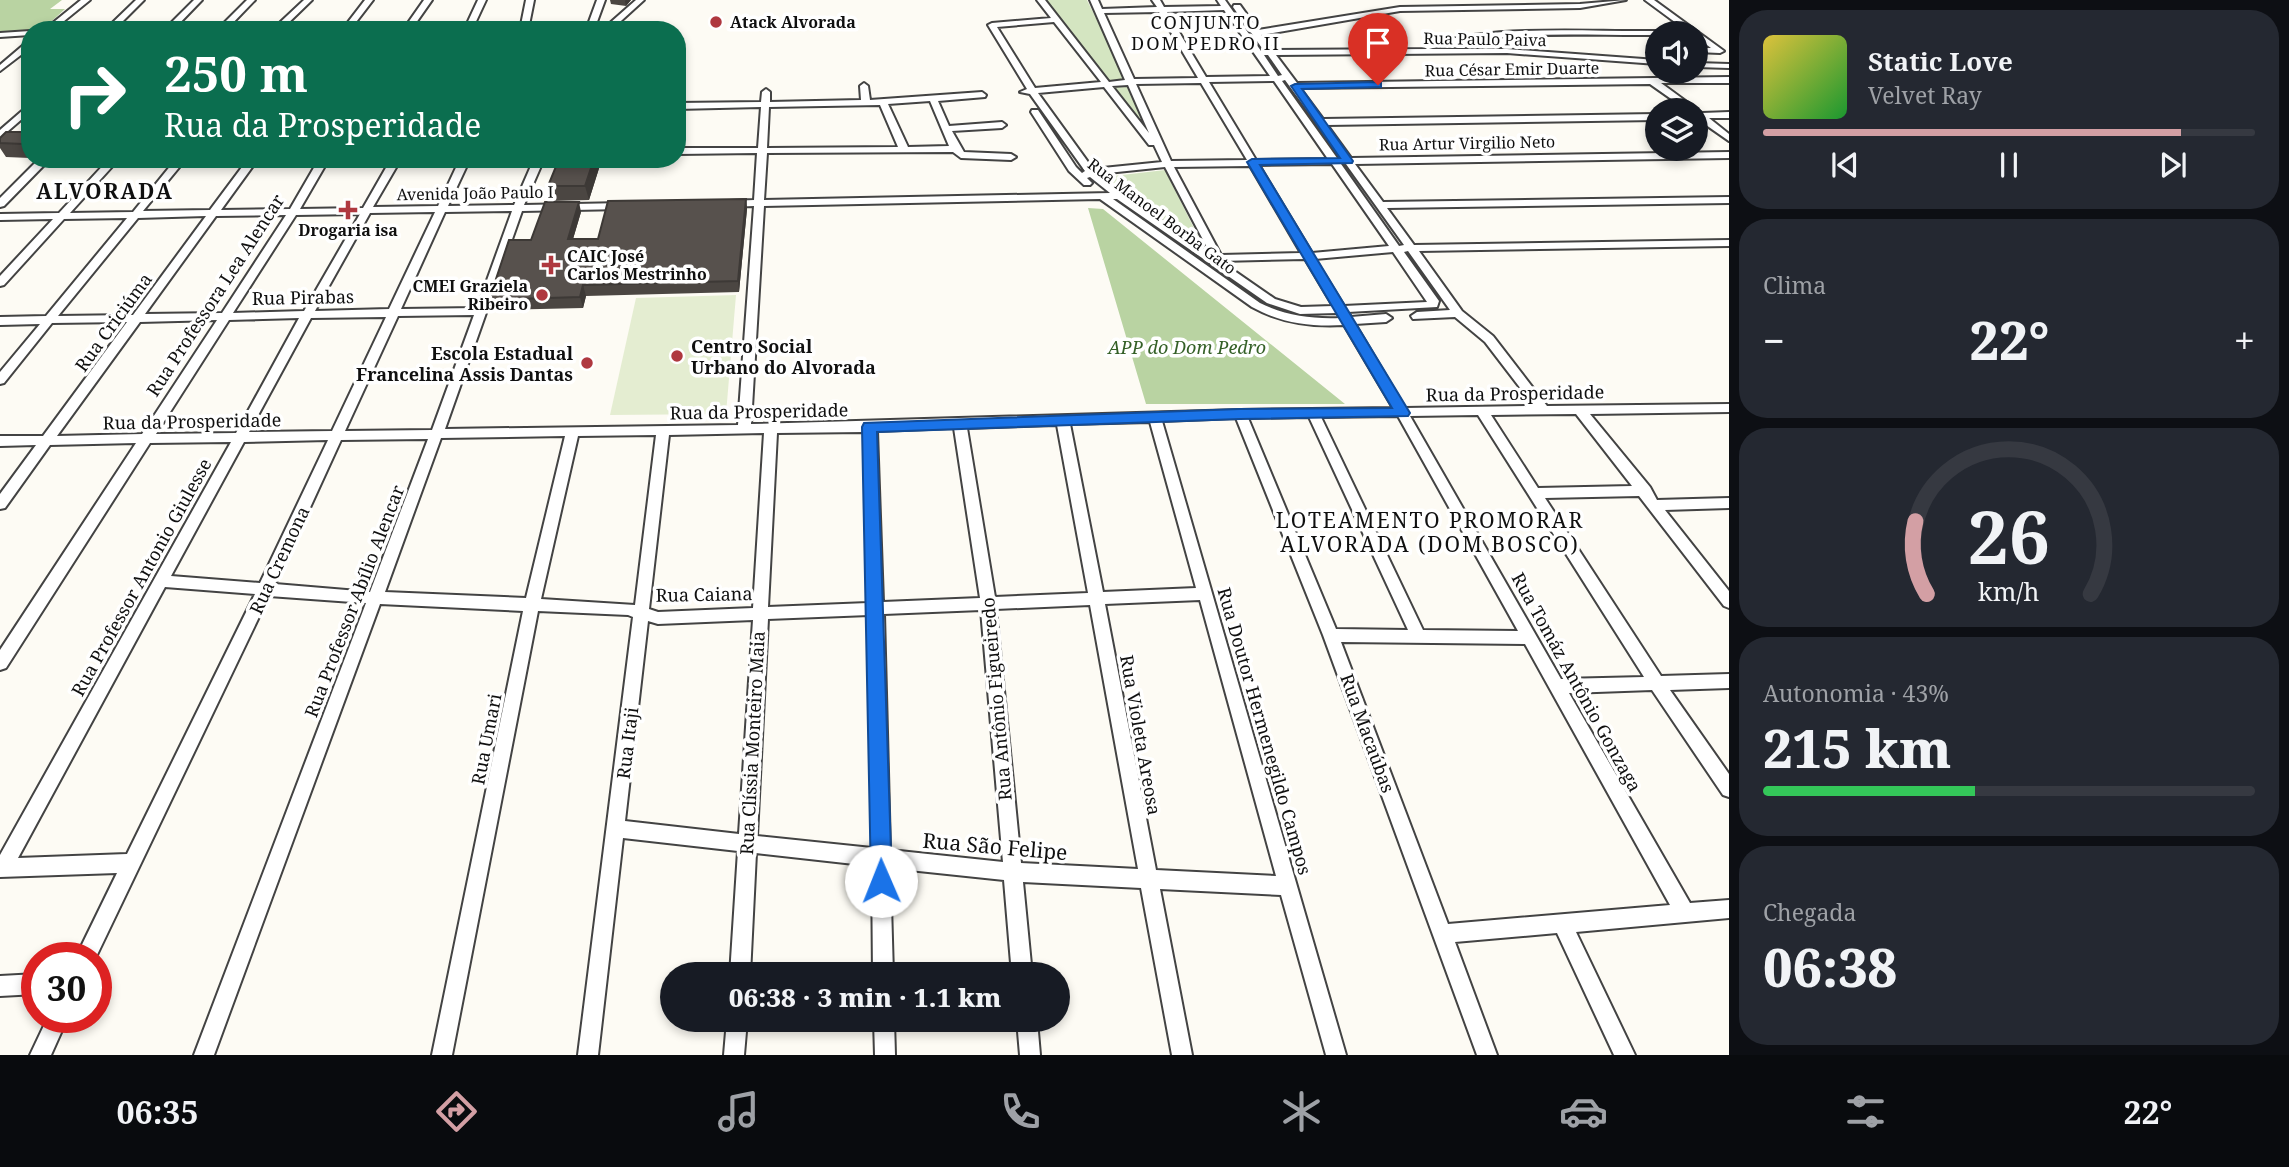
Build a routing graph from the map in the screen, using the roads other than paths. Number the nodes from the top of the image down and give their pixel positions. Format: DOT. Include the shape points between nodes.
graph roads {
  1 [pos="86,0"];
  2 [pos="140,0"];
  3 [pos="198,0"];
  4 [pos="251,0"];
  5 [pos="308,0"];
  6 [pos="369,0"];
  7 [pos="428,0"];
  8 [pos="482,0"];
  9 [pos="530,0"];
  10 [pos="601,0"];
  11 [pos="1041,0"];
  12 [pos="1094,0"];
  13 [pos="1156,0"];
  14 [pos="1622,0"];
  15 [pos="1649,0"];
  16 [pos="637,1"];
  17 [pos="1227,3"];
  18 [pos="1162,10"];
  19 [pos="1099,11"];
  20 [pos="1056,20"];
  21 [pos="59,21"];
  22 [pos="118,21"];
  23 [pos="177,21"];
  24 [pos="230,21"];
  25 [pos="286,21"];
  26 [pos="353,21"];
  27 [pos="413,21"];
  28 [pos="472,21"];
  29 [pos="526,21"];
  30 [pos="593,21"];
  31 [pos="615,21"];
  32 [pos="1679,21"];
  33 [pos="1257,33"];
  34 [pos="1645,33"];
  35 [pos="21,34"];
  36 [pos="0,35"];
  37 [pos="1593,35"];
  38 [pos="1601,41"];
  39 [pos="1708,42"];
  40 [pos="1609,48"];
  41 [pos="1708,51"];
  42 [pos="21,52"];
  43 [pos="1413,52"];
  44 [pos="1259,53"];
  45 [pos="1271,53"];
  46 [pos="1626,61"];
  47 [pos="1645,62"];
  48 [pos="1708,65"];
  49 [pos="1729,66"];
  50 [pos="0,69"];
  51 [pos="1645,76"];
  52 [pos="1276,78"];
  53 [pos="1204,80"];
  54 [pos="1708,80"];
  55 [pos="1729,80"];
  56 [pos="1645,81"];
  57 [pos="1131,82"];
  58 [pos="1292,82"];
  59 [pos="1105,84"];
  60 [pos="1656,84"];
  61 [pos="864,86"];
  62 [pos="1027,91"];
  63 [pos="766,92"];
  64 [pos="982,95"];
  65 [pos="1675,98"];
  66 [pos="933,99"];
  67 [pos="866,102"];
  68 [pos="883,102"];
  69 [pos="765,105"];
  70 [pos="686,106"];
  71 [pos="1708,114"];
  72 [pos="1729,115"];
  73 [pos="1645,117"];
  74 [pos="21,118"];
  75 [pos="1320,122"];
  76 [pos="1708,123"];
  77 [pos="1002,125"];
  78 [pos="946,129"];
  79 [pos="1729,138"];
  80 [pos="3,139"];
  81 [pos="761,149"];
  82 [pos="904,149"];
  83 [pos="955,149"];
  84 [pos="686,151"];
  85 [pos="1729,155"];
  86 [pos="1011,156"];
  87 [pos="1333,161"];
  88 [pos="1348,161"];
  89 [pos="1167,162"];
  90 [pos="1252,162"];
  91 [pos="37,168"];
  92 [pos="106,168"];
  93 [pos="174,168"];
  94 [pos="246,168"];
  95 [pos="319,168"];
  96 [pos="391,168"];
  97 [pos="461,168"];
  98 [pos="534,168"];
  99 [pos="1085,175"];
  100 [pos="1103,196"];
  101 [pos="1119,196"];
  102 [pos="1729,200"];
  103 [pos="760,203"];
  104 [pos="0,204"];
  105 [pos="721,204"];
  106 [pos="1379,205"];
  107 [pos="630,206"];
  108 [pos="518,208"];
  109 [pos="442,209"];
  110 [pos="368,210"];
  111 [pos="293,212"];
  112 [pos="213,214"];
  113 [pos="136,215"];
  114 [pos="63,216"];
  115 [pos="0,217"];
  116 [pos="1208,239"];
  117 [pos="1164,240"];
  118 [pos="1186,242"];
  119 [pos="1729,243"];
  120 [pos="1410,248"];
  121 [pos="1398,250"];
  122 [pos="1310,256"];
  123 [pos="1214,258"];
  124 [pos="1190,259"];
  125 [pos="0,283"];
  126 [pos="482,311"];
  127 [pos="393,313"];
  128 [pos="1458,313"];
  129 [pos="307,314"];
  130 [pos="1345,316"];
  131 [pos="223,317"];
  132 [pos="138,318"];
  133 [pos="48,320"];
  134 [pos="0,321"];
  135 [pos="0,380"];
  136 [pos="1729,408"];
  137 [pos="1543,409"];
  138 [pos="1579,409"];
  139 [pos="1482,411"];
  140 [pos="1402,413"];
  141 [pos="1240,414"];
  142 [pos="1313,414"];
  143 [pos="1155,417"];
  144 [pos="1063,421"];
  145 [pos="960,425"];
  146 [pos="870,427"];
  147 [pos="771,428"];
  148 [pos="744,429"];
  149 [pos="663,430"];
  150 [pos="573,431"];
  151 [pos="437,433"];
  152 [pos="337,436"];
  153 [pos="239,438"];
  154 [pos="143,440"];
  155 [pos="0,441"];
  156 [pos="46,441"];
  157 [pos="1644,491"];
  158 [pos="1536,493"];
  159 [pos="1729,503"];
  160 [pos="0,504"];
  161 [pos="1655,505"];
  162 [pos="160,581"];
  163 [pos="265,589"];
  164 [pos="1206,594"];
  165 [pos="1097,597"];
  166 [pos="375,598"];
  167 [pos="1729,602"];
  168 [pos="988,603"];
  169 [pos="532,605"];
  170 [pos="876,608"];
  171 [pos="643,612"];
  172 [pos="759,613"];
  173 [pos="1331,635"];
  174 [pos="1419,637"];
  175 [pos="1531,638"];
  176 [pos="0,663"];
  177 [pos="1729,681"];
  178 [pos="1657,684"];
  179 [pos="1558,686"];
  180 [pos="1729,789"];
  181 [pos="616,829"];
  182 [pos="748,842"];
  183 [pos="881,858"];
  184 [pos="132,863"];
  185 [pos="2,868"];
  186 [pos="1011,872"];
  187 [pos="1147,879"];
  188 [pos="1289,886"];
  189 [pos="1729,909"];
  190 [pos="1685,913"];
  191 [pos="1562,923"];
  192 [pos="1442,934"];
  193 [pos="93,942"];
  194 [pos="741,962"];
  195 [pos="883,962"];
  196 [pos="1021,962"];
  197 [pos="21,985"];
  198 [pos="0,986"];
  199 [pos="736,1032"];
  200 [pos="884,1032"];
  201 [pos="1028,1032"];
  202 [pos="50,1033"];
  203 [pos="40,1055"];
  204 [pos="204,1055"];
  205 [pos="442,1055"];
  206 [pos="587,1055"];
  207 [pos="734,1055"];
  208 [pos="885,1055"];
  209 [pos="1030,1055"];
  210 [pos="1182,1055"];
  211 [pos="1336,1055"];
  212 [pos="1487,1055"];
  213 [pos="1625,1055"];
  1 -- 21 [label="street"];
  2 -- 22 [label="street"];
  3 -- 23 [label="street"];
  4 -- 24 [label="street"];
  5 -- 25 [label="street"];
  6 -- 26 [label="street"];
  7 -- 27 [label="street"];
  8 -- 28 [label="street"];
  9 -- 29 [label="street"];
  10 -- 30 [label="street"];
  11 -- 20 [label="street"];
  12 -- 19 [label="street"];
  13 -- 18 [label="street, Rua Tomáz Antônio Gonzaga"];
  14 -- 33 [label="street" via="1580,6 1400,9"];
  15 -- 32 [label="street"];
  16 -- 31 [label="street"];
  17 -- 18 [label="street"];
  17 -- 33 [label="street"];
  17 -- 44 [label="street"];
  18 -- 19 [label="street"];
  18 -- 53 [label="street, Rua Tomáz Antônio Gonzaga"];
  19 -- 57 [label="street"];
  20 -- 59 [label="street"];
  20 -- 62 [label="street, Rua Manoel Borba Gato" via="985,27"];
  33 -- 45 [label="street"];
  34 -- 37 [label="street"];
  35 -- 36 [label="street"];
  37 -- 38 [label="street"];
  37 -- 43 [label="street" via="1468,37"];
  39 -- 41 [label="street" via="1720,51"];
  40 -- 46 [label="street"];
  42 -- 50 [label="street"];
  43 -- 45 [label="street, Rua Paulo Paiva"];
  43 -- 46 [label="street, Rua Paulo Paiva" via="1507,51"];
  44 -- 45 [label="street, Rua Paulo Paiva"];
  44 -- 52 [label="street"];
  45 -- 58 [label="street"];
  46 -- 47 [label="street, Rua Paulo Paiva"];
  46 -- 51 [label="street"];
  48 -- 49 [label="street"];
  52 -- 53 [label="street, Rua César Emir Duarte"];
  52 -- 58 [label="street, Rua César Emir Duarte"];
  52 -- 87 [label="street"];
  53 -- 57 [label="street, Rua César Emir Duarte"];
  53 -- 90 [label="street, Rua Tomáz Antônio Gonzaga"];
  54 -- 55 [label="street, Rua César Emir Duarte"];
  56 -- 58 [label="street, Rua César Emir Duarte"];
  57 -- 59 [label="street, Rua César Emir Duarte"];
  57 -- 89 [label="street"];
  58 -- 75 [label="street"];
  59 -- 62 [label="street, Rua César Emir Duarte"];
  59 -- 89 [label="street"];
  60 -- 65 [label="street"];
  61 -- 67 [label="street"];
  62 -- 99 [label="street, Rua Manoel Borba Gato" via="1072,169"];
  63 -- 69 [label="street"];
  64 -- 66 [label="street"];
  66 -- 68 [label="street"];
  66 -- 78 [label="street"];
  67 -- 68 [label="street"];
  67 -- 69 [label="street"];
  68 -- 82 [label="street"];
  69 -- 70 [label="street"];
  69 -- 81 [label="street"];
  71 -- 72 [label="street"];
  73 -- 75 [label="street"];
  74 -- 80 [label="street"];
  75 -- 88 [label="street"];
  76 -- 79 [label="street"];
  77 -- 78 [label="street"];
  78 -- 83 [label="street"];
  81 -- 82 [label="street"];
  81 -- 84 [label="street"];
  81 -- 103 [label="street"];
  82 -- 83 [label="street"];
  83 -- 86 [label="street" via="969,157"];
  85 -- 88 [label="street, Rua Artur Virgilio Neto"];
  87 -- 88 [label="street, Rua Artur Virgilio Neto"];
  87 -- 90 [label="street, Rua Artur Virgilio Neto"];
  87 -- 121 [label="street"];
  88 -- 106 [label="street"];
  89 -- 90 [label="street, Rua Artur Virgilio Neto"];
  89 -- 99 [label="street, Rua Artur Virgilio Neto"];
  89 -- 116 [label="street"];
  90 -- 122 [label="street, Rua Tomáz Antônio Gonzaga"];
  91 -- 104 [label="street"];
  92 -- 114 [label="street"];
  93 -- 113 [label="street"];
  94 -- 112 [label="street, Rua Criciúma"];
  95 -- 111 [label="street, Rua Professora Lea Alencar"];
  96 -- 110 [label="street, Rua Professor Antonio Giulesse"];
  97 -- 109 [label="street, Rua Cremona"];
  98 -- 108 [label="street, Rua Professor Abílio Alencar"];
  99 -- 100 [label="street, Rua Manoel Borba Gato"];
  99 -- 101 [label="street, Rua Manoel Borba Gato"];
  100 -- 101 [label="street"];
  100 -- 103 [label="street"];
  100 -- 117 [label="street, Rua Manoel Borba Gato"];
  101 -- 118 [label="street, Rua Manoel Borba Gato"];
  102 -- 106 [label="street"];
  103 -- 105 [label="street"];
  103 -- 148 [label="street"];
  106 -- 120 [label="street"];
  107 -- 108 [label="street, Avenida João Paulo I"];
  108 -- 109 [label="street, Avenida João Paulo I"];
  108 -- 126 [label="street, Rua Professor Abílio Alencar"];
  109 -- 110 [label="street, Avenida João Paulo I"];
  109 -- 127 [label="street, Rua Cremona"];
  110 -- 111 [label="street, Avenida João Paulo I"];
  110 -- 129 [label="street, Rua Professor Antonio Giulesse"];
  111 -- 112 [label="street, Avenida João Paulo I"];
  111 -- 131 [label="street, Rua Professora Lea Alencar"];
  112 -- 113 [label="street, Avenida João Paulo I"];
  112 -- 132 [label="street, Rua Criciúma"];
  113 -- 114 [label="street, Avenida João Paulo I"];
  113 -- 133 [label="street"];
  114 -- 115 [label="street, Avenida João Paulo I"];
  114 -- 125 [label="street"];
  116 -- 118 [label="street"];
  116 -- 123 [label="street"];
  117 -- 118 [label="street"];
  117 -- 124 [label="street, Rua Manoel Borba Gato"];
  118 -- 123 [label="street, Rua Manoel Borba Gato"];
  119 -- 120 [label="street"];
  120 -- 121 [label="street"];
  120 -- 128 [label="street"];
  121 -- 122 [label="street"];
  121 -- 130 [label="street, Rua Manoel Borba Gato" via="1433,305"];
  122 -- 123 [label="street"];
  122 -- 130 [label="street, Rua Tomáz Antônio Gonzaga"];
  123 -- 124 [label="street"];
  123 -- 130 [label="street, Rua Manoel Borba Gato" via="1280,306"];
  124 -- 130 [label="street, Rua Manoel Borba Gato" via="1278,317 1300,321"];
  126 -- 127 [label="street, Rua Pirabas"];
  126 -- 151 [label="street, Rua Professor Abílio Alencar"];
  127 -- 129 [label="street, Rua Pirabas"];
  127 -- 152 [label="street, Rua Cremona"];
  128 -- 130 [label="street, Rua Manoel Borba Gato"];
  128 -- 137 [label="street" via="1489,339"];
  129 -- 131 [label="street, Rua Pirabas"];
  129 -- 153 [label="street, Rua Professor Antonio Giulesse"];
  130 -- 140 [label="street, Rua Tomáz Antônio Gonzaga"];
  131 -- 132 [label="street, Rua Pirabas"];
  131 -- 154 [label="street, Rua Professora Lea Alencar"];
  132 -- 133 [label="street, Rua Pirabas"];
  132 -- 156 [label="street, Rua Criciúma"];
  133 -- 134 [label="street, Rua Pirabas"];
  133 -- 135 [label="street"];
  136 -- 138 [label="street, Rua da Prosperidade"];
  137 -- 138 [label="street, Rua da Prosperidade"];
  137 -- 139 [label="street, Rua da Prosperidade"];
  138 -- 157 [label="street"];
  139 -- 140 [label="street, Rua da Prosperidade"];
  139 -- 158 [label="street"];
  140 -- 142 [label="street, Rua da Prosperidade"];
  140 -- 175 [label="street, Rua Tomáz Antônio Gonzaga"];
  141 -- 142 [label="street, Rua da Prosperidade"];
  141 -- 143 [label="street, Rua da Prosperidade"];
  141 -- 173 [label="street, Rua Macaúbas"];
  142 -- 174 [label="street"];
  143 -- 144 [label="street, Rua da Prosperidade"];
  143 -- 164 [label="street, Rua Doutor Hermenegildo Campos"];
  144 -- 145 [label="street, Rua da Prosperidade"];
  144 -- 165 [label="street, Rua Violeta Areosa"];
  145 -- 146 [label="street, Rua da Prosperidade"];
  145 -- 168 [label="street, Rua Antônio Figueiredo"];
  146 -- 147 [label="street, Rua da Prosperidade"];
  146 -- 170 [label="street"];
  147 -- 148 [label="street, Rua da Prosperidade"];
  147 -- 172 [label="street, Rua Clíssia Monteiro Maia"];
  148 -- 149 [label="street, Rua da Prosperidade"];
  149 -- 150 [label="street, Rua da Prosperidade"];
  149 -- 171 [label="street, Rua Itaji"];
  150 -- 151 [label="street, Rua da Prosperidade"];
  150 -- 169 [label="street, Rua Umari"];
  151 -- 152 [label="street, Rua da Prosperidade"];
  151 -- 166 [label="street, Rua Professor Abílio Alencar"];
  152 -- 153 [label="street, Rua da Prosperidade"];
  152 -- 163 [label="street, Rua Cremona"];
  153 -- 154 [label="street, Rua da Prosperidade"];
  153 -- 162 [label="street, Rua Professor Antonio Giulesse"];
  154 -- 156 [label="street, Rua da Prosperidade"];
  154 -- 176 [label="street, Rua Professora Lea Alencar"];
  155 -- 156 [label="street, Rua da Prosperidade"];
  156 -- 160 [label="street, Rua Criciúma"];
  157 -- 158 [label="street"];
  157 -- 161 [label="street"];
  158 -- 178 [label="street"];
  159 -- 161 [label="street"];
  161 -- 167 [label="street"];
  162 -- 163 [label="street, Rua Caiana"];
  162 -- 185 [label="street, Rua Professor Antonio Giulesse"];
  163 -- 166 [label="street, Rua Caiana"];
  163 -- 184 [label="street, Rua Cremona"];
  164 -- 165 [label="street, Rua Caiana"];
  164 -- 188 [label="street, Rua Doutor Hermenegildo Campos"];
  165 -- 168 [label="street, Rua Caiana"];
  165 -- 187 [label="street, Rua Violeta Areosa"];
  166 -- 169 [label="street, Rua Caiana"];
  166 -- 204 [label="street, Rua Professor Abílio Alencar"];
  168 -- 170 [label="street, Rua Caiana"];
  168 -- 186 [label="street, Rua Antônio Figueiredo"];
  169 -- 171 [label="street, Rua Caiana"];
  169 -- 205 [label="street, Rua Umari"];
  170 -- 172 [label="street, Rua Caiana"];
  170 -- 183 [label="street"];
  171 -- 172 [label="street, Rua Caiana" via="657,618"];
  171 -- 181 [label="street, Rua Itaji"];
  172 -- 182 [label="street, Rua Clíssia Monteiro Maia"];
  173 -- 174 [label="street"];
  173 -- 192 [label="street, Rua Macaúbas"];
  174 -- 175 [label="street"];
  175 -- 179 [label="street, Rua Tomáz Antônio Gonzaga"];
  177 -- 178 [label="street"];
  178 -- 179 [label="street"];
  178 -- 180 [label="street"];
  179 -- 190 [label="street, Rua Tomáz Antônio Gonzaga"];
  181 -- 182 [label="street, Rua São Felipe"];
  181 -- 206 [label="street, Rua Itaji"];
  182 -- 183 [label="street, Rua São Felipe"];
  182 -- 194 [label="street, Rua Clíssia Monteiro Maia"];
  183 -- 186 [label="street, Rua São Felipe"];
  183 -- 195 [label="street"];
  184 -- 185 [label="street"];
  184 -- 193 [label="street, Rua Cremona"];
  186 -- 187 [label="street, Rua São Felipe"];
  186 -- 196 [label="street, Rua Antônio Figueiredo"];
  187 -- 188 [label="street, Rua São Felipe"];
  187 -- 210 [label="street, Rua Violeta Areosa"];
  188 -- 211 [label="street, Rua Doutor Hermenegildo Campos"];
  189 -- 190 [label="street"];
  190 -- 191 [label="street"];
  191 -- 192 [label="street"];
  191 -- 213 [label="street"];
  192 -- 212 [label="street, Rua Macaúbas"];
  197 -- 198 [label="street"];
  199 -- 207 [label="street"];
  200 -- 208 [label="street"];
  201 -- 209 [label="street"];
  202 -- 203 [label="street"];
}
